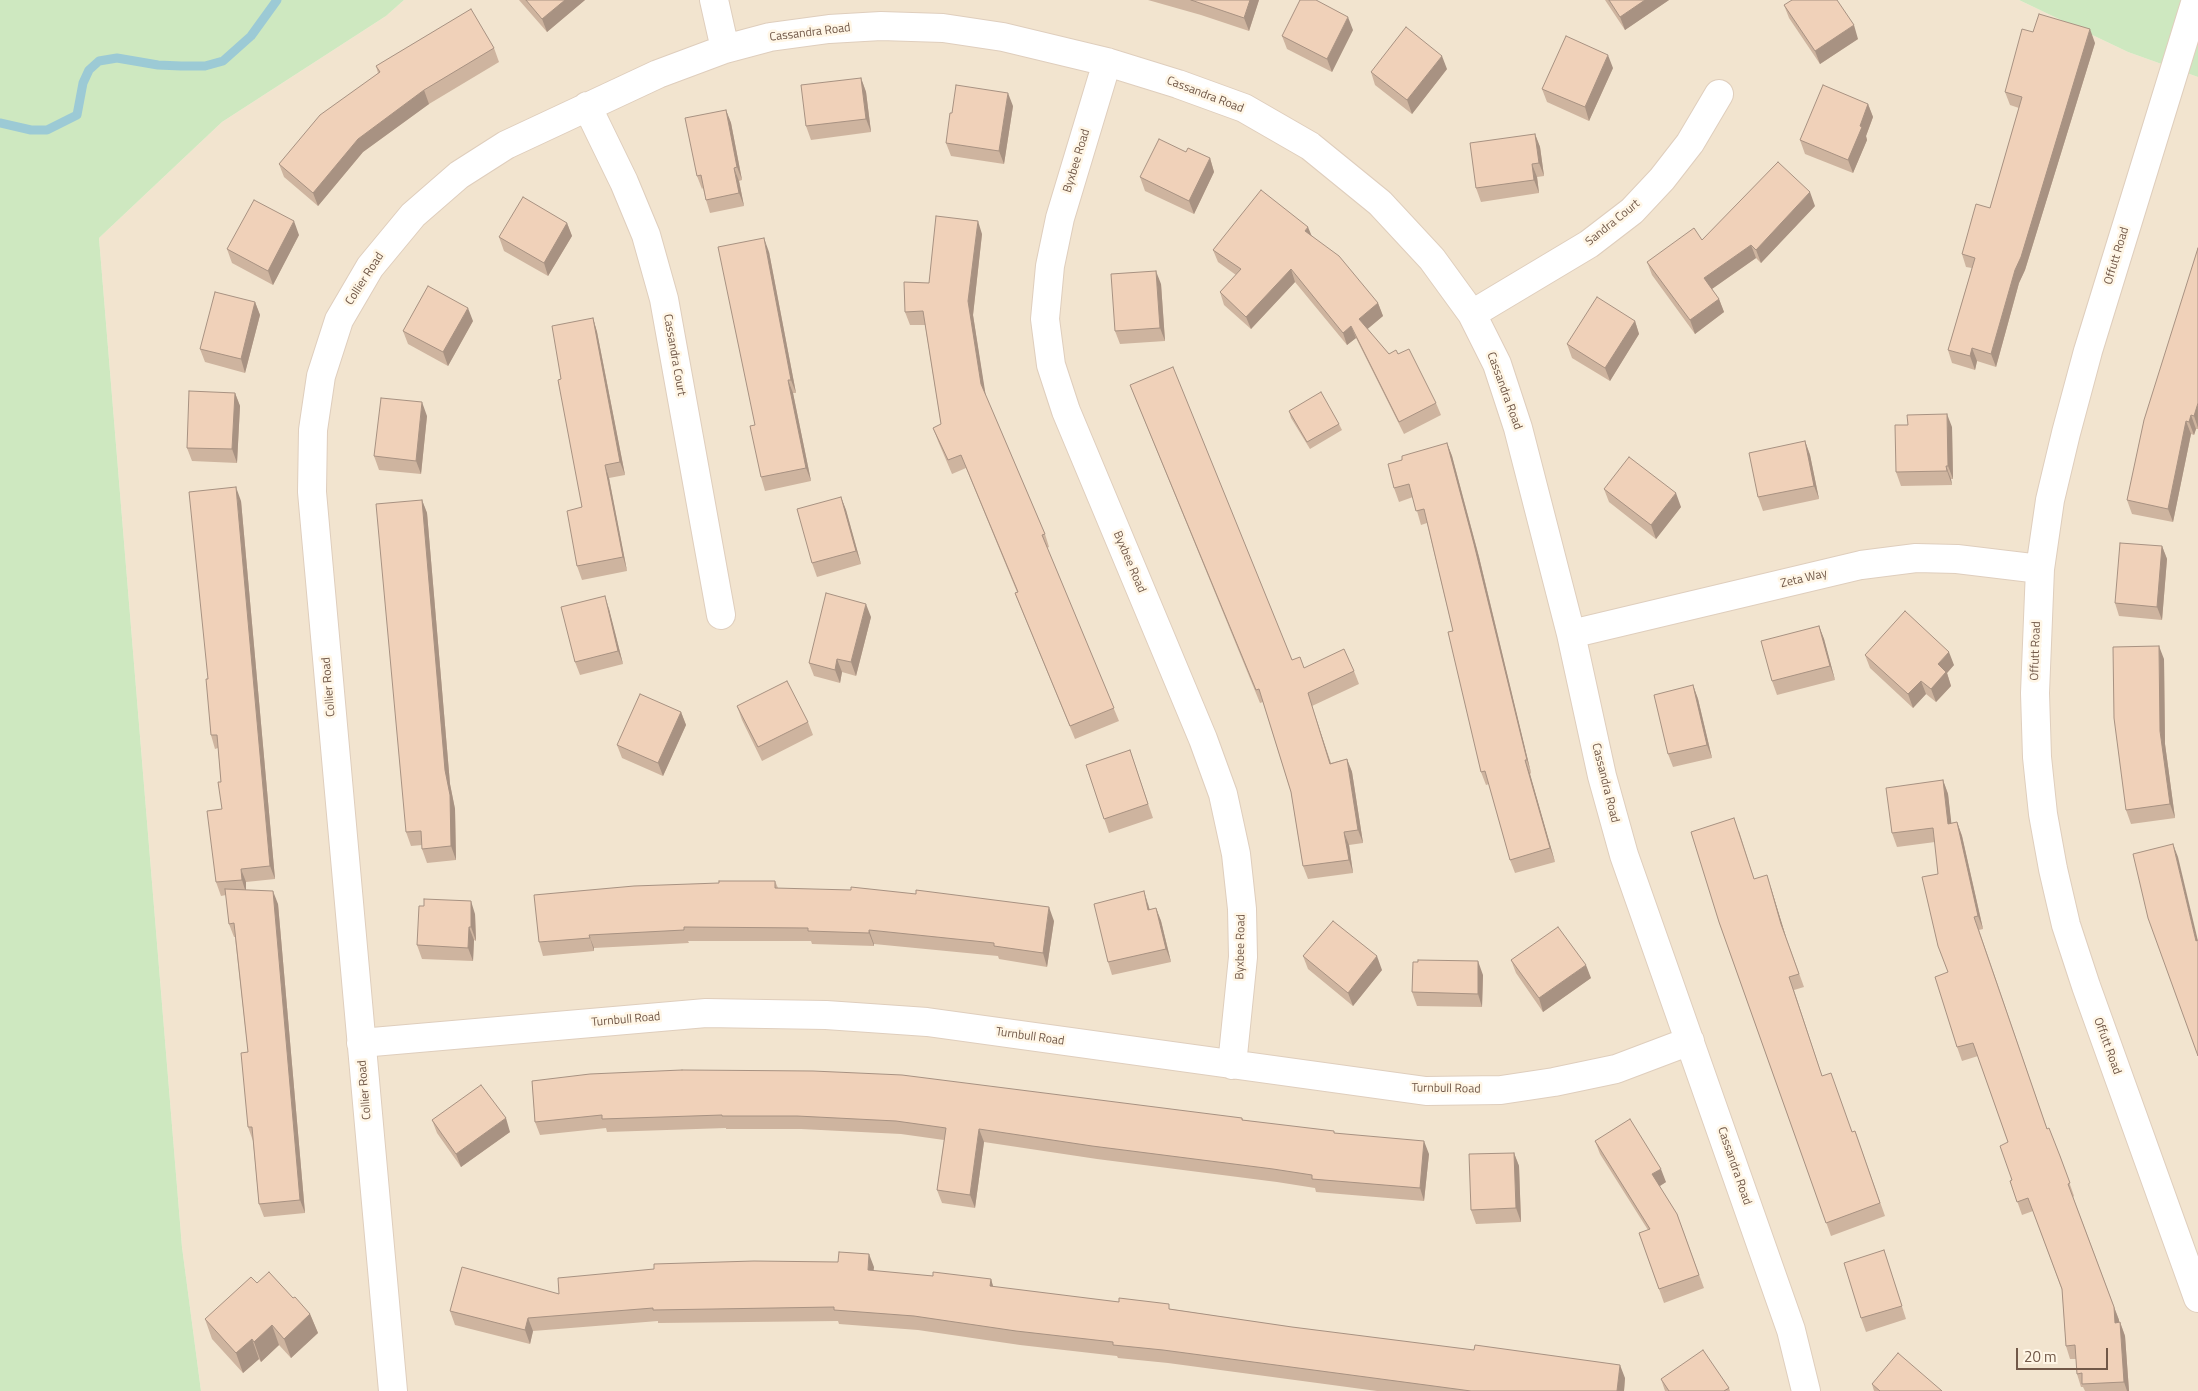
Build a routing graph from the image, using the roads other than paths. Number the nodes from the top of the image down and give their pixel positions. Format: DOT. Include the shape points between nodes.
graph roads {
  1 [pos="714,0"];
  2 [pos="2196,0"];
  3 [pos="725,49"];
  4 [pos="1107,62"];
  5 [pos="1719,94"];
  6 [pos="587,106"];
  7 [pos="1472,314"];
  8 [pos="2040,570"];
  9 [pos="721,615"];
  10 [pos="1571,634"];
  11 [pos="1690,1041"];
  12 [pos="361,1043"];
  13 [pos="1232,1064"];
  14 [pos="2198,1298"];
  15 [pos="394,1391"];
  16 [pos="1806,1391"];
  1 -- 3 [label="street"];
  2 -- 8 [label="street, Offutt Road" via="2088,351 2050,500"];
  3 -- 4 [label="street, Cassandra Road" via="770,37 829,29 881,26 943,28 1003,37"];
  3 -- 6 [label="street, Cassandra Road"];
  4 -- 7 [label="street, Cassandra Road" via="1244,108 1310,146 1380,203 1432,259"];
  4 -- 13 [label="street, Byxbee Road" via="1060,218 1050,266 1046,328 1051,366 1066,411 1223,794 1236,854 1242,909 1243,957"];
  5 -- 7 [label="street, Sandra Court" via="1690,143 1632,211 1589,244"];
  6 -- 9 [label="street, Cassandra Court" via="646,235 664,299"];
  6 -- 12 [label="street, Collier Road" via="506,145 459,175 413,215 370,267 339,320 321,376 313,430 312,492"];
  7 -- 10 [label="street, Cassandra Road" via="1497,364 1518,428"];
  8 -- 10 [label="street, Zeta Way" via="1957,559 1916,558 1861,565"];
  8 -- 14 [label="street, Offutt Road" via="2035,693 2037,757 2052,869 2086,986"];
  10 -- 11 [label="street, Cassandra Road" via="1602,776 1624,855"];
  11 -- 13 [label="street, Turnbull Road" via="1616,1069 1501,1090 1426,1091"];
  11 -- 16 [label="street, Cassandra Road" via="1791,1330"];
  12 -- 13 [label="street, Turnbull Road" via="706,1013 826,1015 927,1022"];
  12 -- 15 [label="street, Collier Road"];
}
